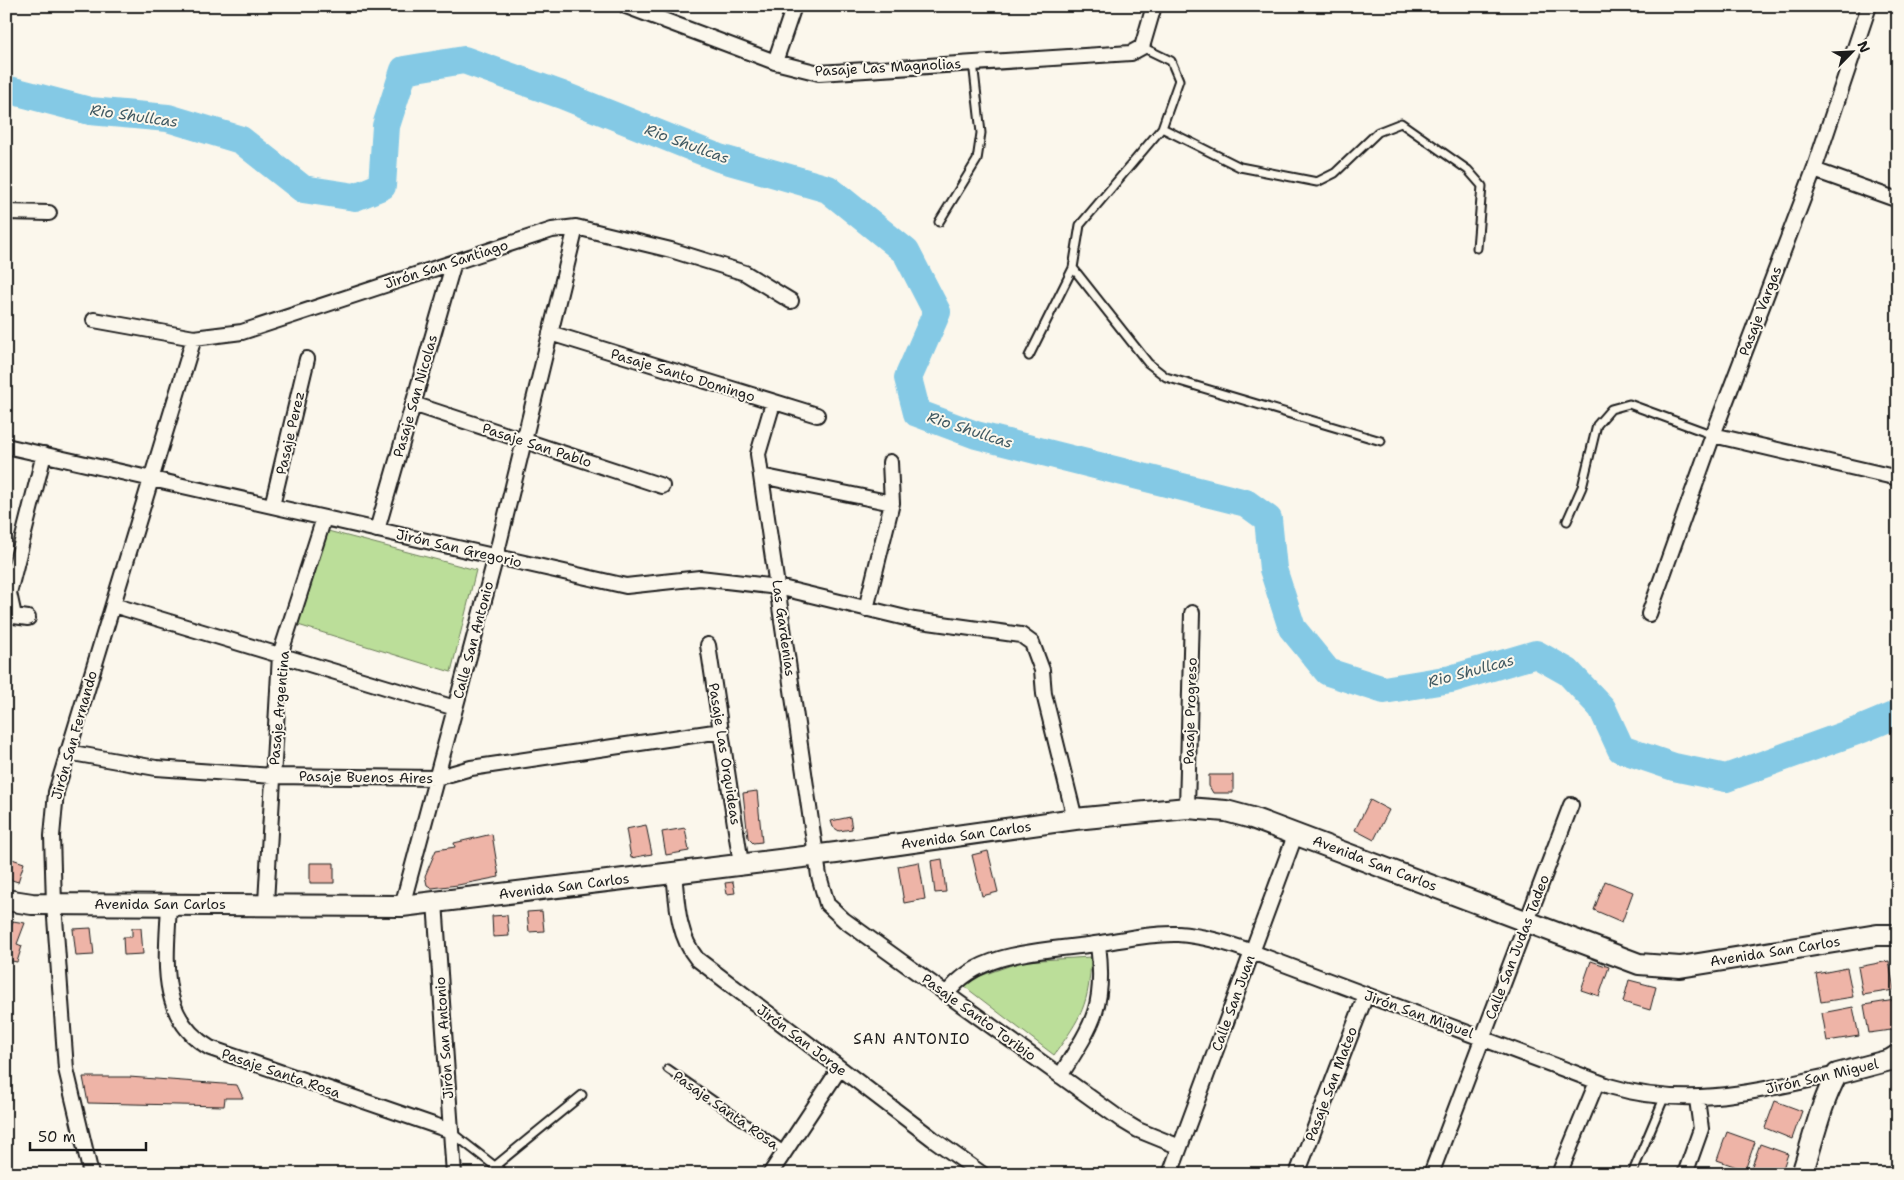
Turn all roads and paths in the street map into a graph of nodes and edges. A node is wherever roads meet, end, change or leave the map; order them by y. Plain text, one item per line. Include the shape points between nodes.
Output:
1 (626, 6) edge
2 (794, 6) edge
3 (1154, 6) edge
4 (1869, 6) edge
5 (1136, 50) junction
6 (775, 62) junction
7 (973, 62) junction
8 (1162, 128) junction
9 (1814, 170) junction
10 (1898, 200) edge
11 (6, 212) edge
12 (49, 213) dead end
13 (939, 222) dead end
14 (576, 228) junction
15 (1477, 248) dead end
16 (454, 262) junction
17 (1074, 268) junction
18 (791, 300) dead end
19 (94, 320) dead end
20 (550, 333) junction
21 (194, 338) junction
22 (1029, 356) dead end
23 (307, 359) dead end
24 (773, 403) junction
25 (413, 404) junction
26 (816, 415) dead end
27 (1713, 435) junction
28 (524, 440) junction
29 (1381, 441) dead end
30 (6, 446) edge
31 (44, 454) junction
32 (890, 462) dead end
33 (761, 476) junction
34 (151, 478) junction
35 (1898, 478) edge
36 (662, 486) dead end
37 (892, 503) junction
38 (272, 506) junction
39 (324, 518) junction
40 (1567, 521) dead end
41 (377, 530) junction
42 (496, 556) junction
43 (778, 587) junction
44 (113, 604) junction
45 (866, 609) junction
46 (1192, 613) dead end
47 (1649, 614) dead end
48 (28, 618) dead end
49 (708, 645) dead end
50 (280, 655) junction
51 (455, 708) junction
52 (721, 731) junction
53 (68, 752) junction
54 (273, 776) junction
55 (436, 778) junction
56 (1571, 806) dead end
57 (1187, 808) junction
58 (1075, 819) junction
59 (1296, 833) junction
60 (816, 855) junction
61 (741, 864) junction
62 (674, 872) junction
63 (6, 900) edge
64 (435, 902) junction
65 (266, 903) junction
66 (54, 904) junction
67 (169, 904) junction
68 (402, 906) junction
69 (1526, 921) junction
70 (1898, 935) edge
71 (1098, 944) junction
72 (1252, 952) junction
73 (947, 994) junction
74 (1366, 994) junction
75 (1482, 1038) junction
76 (1898, 1055) edge
77 (840, 1068) junction
78 (668, 1069) dead end
79 (1837, 1074) junction
80 (1060, 1076) junction
81 (1597, 1082) junction
82 (582, 1095) dead end
83 (1664, 1098) junction
84 (1697, 1099) junction
85 (451, 1131) junction
86 (1180, 1147) junction
87 (785, 1151) junction
88 (495, 1166) junction
89 (92, 1174) edge
90 (454, 1174) edge
91 (505, 1174) edge
92 (770, 1174) edge
93 (982, 1174) edge
94 (1170, 1174) edge
95 (1296, 1174) edge
96 (1431, 1174) edge
97 (1559, 1174) edge
98 (1632, 1174) edge
99 (1684, 1174) edge
100 (1802, 1174) edge

1 - 6 street, Pasaje Las Magnolias
2 - 6 street
3 - 5 street
4 - 9 street, Pasaje Vargas
5 - 7 street, Pasaje Las Magnolias
5 - 8 lane via 1171,62 1179,80
6 - 7 street, Pasaje Las Magnolias via 820,73
7 - 13 lane via 981,133 978,160
8 - 15 lane via 1240,167 1317,182 1335,173 1378,132 1401,123 1468,170 1482,186
8 - 17 lane via 1080,225
9 - 10 street
9 - 27 street, Pasaje Vargas
11 - 12 street
14 - 16 street, Jirón San Santiago via 552,230
14 - 18 street, Jirón San Santiago via 671,250 745,273
14 - 20 street, Calle San Antonio
16 - 21 street, Jirón San Santiago via 242,332
16 - 25 street, Pasaje San Nicolas
17 - 22 lane
17 - 29 lane via 1148,362 1166,377
19 - 21 street, Jirón San Santiago
20 - 24 street, Pasaje Santo Domingo
20 - 28 street, Calle San Antonio
21 - 34 street, Jirón San Fernando
23 - 38 street, Pasaje Perez
24 - 26 street, Pasaje Santo Domingo
24 - 33 street, Las Gardenias via 758,454
25 - 28 street, Pasaje San Pablo
25 - 41 street, Pasaje San Nicolas
27 - 35 street
27 - 40 lane via 1629,404 1611,408 1597,425 1582,487
27 - 47 street, Pasaje Vargas
28 - 36 street, Pasaje San Pablo
28 - 42 street, Calle San Antonio
30 - 31 street, Jirón San Gregorio
31 - 34 street, Jirón San Gregorio
31 - 48 street via 9,593 14,616
32 - 37 street
33 - 37 street
33 - 43 street, Las Gardenias
34 - 38 street, Jirón San Gregorio
34 - 44 street, Jirón San Fernando
37 - 45 street
38 - 39 street, Jirón San Gregorio
39 - 41 street, Jirón San Gregorio
39 - 50 street, Pasaje Argentina
41 - 42 street, Jirón San Gregorio
42 - 43 street, Jirón San Gregorio via 626,586 700,578
42 - 51 street, Calle San Antonio
43 - 45 street, Jirón San Gregorio
43 - 60 street, Las Gardenias
44 - 50 street
44 - 53 street, Jirón San Fernando
45 - 58 street, Jirón San Gregorio via 914,620 1020,635 1032,643 1042,670 1044,694
46 - 57 street, Pasaje Progreso
49 - 52 street, Pasaje Las Orquideas
50 - 51 street
50 - 54 street, Pasaje Argentina
51 - 55 street, Calle San Antonio
52 - 55 street, Pasaje Buenos Aires via 471,768
52 - 61 street, Pasaje Las Orquideas
53 - 54 street, Pasaje Buenos Aires via 156,768
53 - 66 street, Jirón San Fernando via 56,792 52,836
54 - 55 street, Pasaje Buenos Aires
54 - 65 street, Pasaje Argentina
55 - 68 street, Calle San Antonio
56 - 69 street, Calle San Judas Tadeo
57 - 58 main road, Avenida San Carlos
57 - 59 main road, Avenida San Carlos via 1226,811
58 - 60 main road, Avenida San Carlos
59 - 69 main road, Avenida San Carlos
59 - 72 street, Calle San Juan
60 - 61 main road, Avenida San Carlos
60 - 73 street, Pasaje Santo Toribio via 826,904
61 - 62 main road, Avenida San Carlos
62 - 64 main road, Avenida San Carlos
62 - 77 street, Jirón San Jorge via 682,932 697,959
63 - 66 main road, Avenida San Carlos
64 - 68 main road, Avenida San Carlos
64 - 85 street, Jirón San Antonio
65 - 67 main road, Avenida San Carlos
65 - 68 main road, Avenida San Carlos
66 - 67 main road, Avenida San Carlos
66 - 89 street, Jirón San Fernando via 66,1069
67 - 85 street, Pasaje Santa Rosa via 168,990 182,1022 201,1043
69 - 70 main road, Avenida San Carlos via 1639,964 1661,967 1680,967 1877,935
69 - 75 street, Calle San Judas Tadeo
71 - 72 street, Jirón San Miguel via 1176,934 1209,938
71 - 73 street, Jirón San Miguel via 1003,959 960,978
71 - 80 street via 1101,984 1094,1018
72 - 74 street, Jirón San Miguel
72 - 86 street, Calle San Juan
73 - 80 street, Pasaje Santo Toribio
74 - 75 street, Jirón San Miguel
74 - 95 street, Pasaje San Mateo
75 - 81 street, Jirón San Miguel
75 - 96 street, Calle San Judas Tadeo
76 - 79 main road, Jirón San Miguel
77 - 87 street
77 - 93 street, Jirón San Jorge
78 - 87 lane, Pasaje Santa Rosa
79 - 84 street, Jirón San Miguel via 1730,1096
79 - 100 main road via 1826,1094
80 - 86 street, Pasaje Santo Toribio via 1138,1130
81 - 83 street, Jirón San Miguel
81 - 97 street
82 - 88 lane
83 - 84 street, Jirón San Miguel
83 - 98 lane
84 - 99 street via 1700,1129
85 - 88 lane, Pasaje Santa Rosa
85 - 90 street, Jirón San Antonio
86 - 94 street, Calle San Juan
87 - 92 street
88 - 91 lane, Pasaje Santa Rosa

